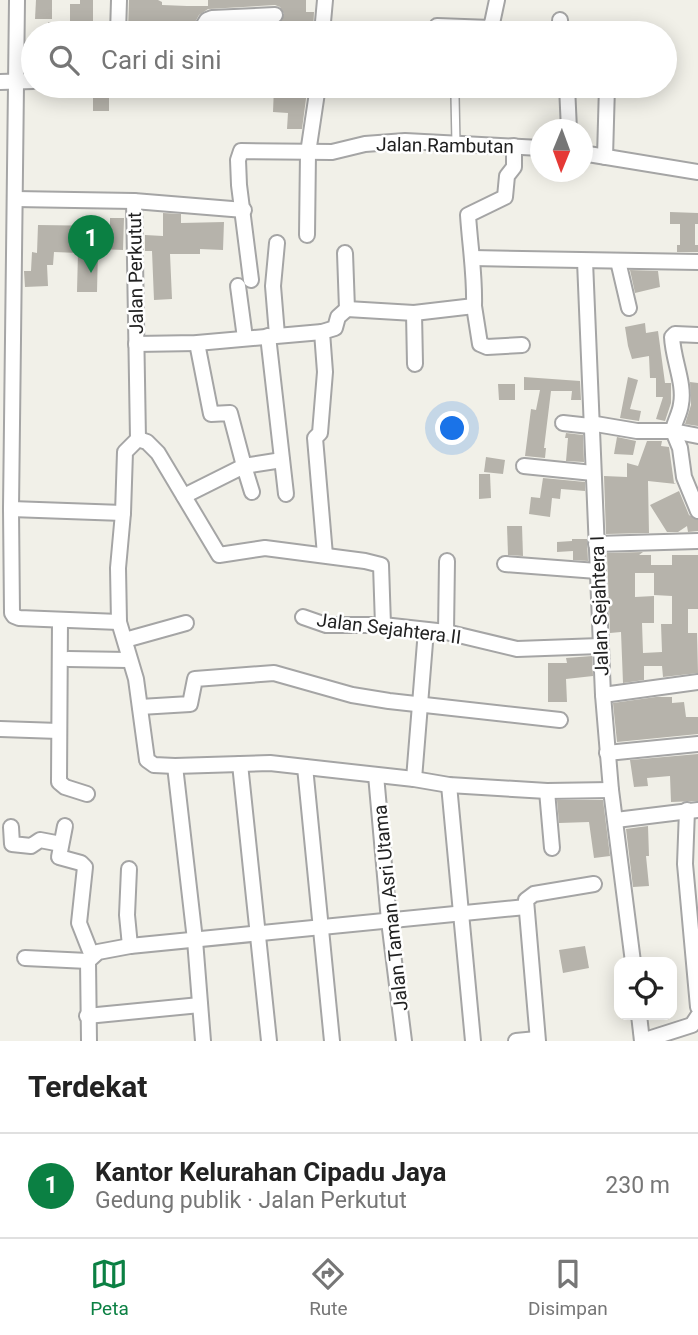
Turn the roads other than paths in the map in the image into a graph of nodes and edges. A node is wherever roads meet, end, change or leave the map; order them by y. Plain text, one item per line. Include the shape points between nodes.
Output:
1 (16, 0) edge
2 (119, 0) edge
3 (324, 0) edge
4 (496, 0) edge
5 (275, 15) dead end
6 (118, 21) edge
7 (206, 21) edge
8 (323, 21) edge
9 (492, 21) edge
10 (17, 77) junction
11 (21, 78) edge
12 (0, 82) edge
13 (316, 98) edge
14 (455, 98) edge
15 (568, 98) edge
16 (607, 98) edge
17 (568, 119) edge
18 (456, 144) junction
19 (514, 146) junction
20 (530, 147) edge
21 (308, 153) junction
22 (593, 155) edge
23 (605, 157) junction
24 (698, 172) edge
25 (15, 199) junction
26 (134, 201) junction
27 (244, 210) junction
28 (307, 235) dead end
29 (7, 237) edge
30 (277, 243) dead end
31 (345, 253) dead end
32 (472, 258) junction
33 (585, 261) junction
34 (618, 261) junction
35 (698, 261) edge
36 (251, 279) dead end
37 (237, 286) dead end
38 (474, 306) junction
39 (347, 309) junction
40 (629, 309) dead end
41 (414, 313) junction
42 (322, 332) junction
43 (698, 335) edge
44 (272, 336) junction
45 (245, 338) junction
46 (197, 343) junction
47 (136, 344) junction
48 (522, 345) dead end
49 (415, 364) dead end
50 (6, 396) edge
51 (563, 422) dead end
52 (590, 425) junction
53 (673, 432) junction
54 (698, 436) edge
55 (138, 439) junction
56 (282, 460) junction
57 (244, 466) junction
58 (524, 466) dead end
59 (593, 473) junction
60 (252, 492) dead end
61 (286, 494) dead end
62 (184, 496) junction
63 (11, 509) junction
64 (698, 511) edge
65 (123, 513) junction
66 (698, 541) edge
67 (596, 544) junction
68 (325, 555) junction
69 (447, 561) dead end
70 (505, 564) dead end
71 (597, 571) junction
72 (303, 617) dead end
73 (60, 620) junction
74 (119, 622) junction
75 (186, 623) dead end
76 (383, 625) junction
77 (426, 630) junction
78 (446, 632) junction
79 (125, 640) junction
80 (600, 646) junction
81 (68, 659) dead end
82 (128, 660) junction
83 (698, 682) edge
84 (603, 695) junction
85 (421, 705) junction
86 (140, 707) junction
87 (560, 720) dead end
88 (0, 729) edge
89 (59, 731) junction
90 (698, 744) edge
91 (607, 753) junction
92 (240, 764) junction
93 (175, 766) junction
94 (305, 766) junction
95 (376, 775) junction
96 (414, 779) junction
97 (449, 785) junction
98 (611, 790) junction
99 (547, 791) junction
100 (87, 794) dead end
101 (693, 810) edge
102 (616, 820) junction
103 (65, 826) dead end
104 (11, 827) dead end
105 (61, 844) junction
106 (552, 848) dead end
107 (129, 869) dead end
108 (594, 884) dead end
109 (526, 907) junction
110 (462, 914) junction
111 (389, 921) junction
112 (321, 927) junction
113 (258, 933) junction
114 (195, 940) junction
115 (130, 946) junction
116 (632, 957) edge
117 (25, 958) dead end
118 (90, 958) junction
119 (200, 1004) junction
120 (698, 1007) edge
121 (87, 1016) junction
122 (698, 1016) edge
123 (640, 1020) edge
124 (537, 1040) edge
125 (89, 1041) edge
126 (203, 1041) edge
127 (268, 1041) edge
128 (332, 1041) edge
129 (404, 1041) edge
130 (473, 1041) edge
131 (516, 1041) edge
132 (642, 1041) edge

1 - 10 street
2 - 6 street
3 - 8 street
4 - 9 street
5 - 7 street
10 - 11 street
10 - 12 street
10 - 25 street
13 - 21 street
14 - 18 lane
15 - 17 street
16 - 23 street
18 - 19 street, Jalan Rambutan
18 - 21 street, Jalan Rambutan via 384,142
19 - 20 street, Jalan Rambutan
19 - 32 street via 514,167 507,176 505,197 468,215
21 - 27 street, Jalan Rambutan via 241,151 239,185
21 - 28 street
22 - 23 street
23 - 24 street
25 - 26 street
25 - 29 street
26 - 27 street
26 - 47 street, Jalan Perkutut
27 - 36 street
29 - 50 street
30 - 44 street
31 - 39 street
32 - 33 street
32 - 38 street
33 - 34 street
33 - 52 street, Jalan Sejahtera I
34 - 35 street
34 - 40 street
37 - 45 street
38 - 41 street
38 - 48 street via 480,344
39 - 41 street
39 - 42 street via 335,328
41 - 49 street
42 - 44 street
42 - 68 street via 325,372 320,433 315,438
43 - 53 street via 672,337 681,382 681,405
44 - 45 street
44 - 56 street
45 - 46 street
46 - 47 street
46 - 57 street via 211,415 230,413
47 - 55 street, Jalan Perkutut
50 - 63 street
51 - 52 street
52 - 53 street
52 - 59 street, Jalan Sejahtera I
53 - 54 street
53 - 64 street
55 - 62 street via 158,453
55 - 65 street via 125,452
56 - 57 street
56 - 61 street
57 - 60 street
57 - 62 street
58 - 59 street
59 - 67 street, Jalan Sejahtera I
62 - 68 street via 219,555 265,548
63 - 65 street
63 - 73 street via 12,612 19,618
65 - 74 street
66 - 67 street
67 - 71 street, Jalan Sejahtera I
68 - 76 street via 381,565
69 - 78 street
70 - 71 street
71 - 80 street, Jalan Sejahtera I
72 - 76 street, Jalan Sejahtera II via 326,625
73 - 74 street
73 - 89 street
74 - 79 street
75 - 79 street
76 - 77 street, Jalan Sejahtera II
77 - 78 street, Jalan Sejahtera II
77 - 85 street
78 - 80 street, Jalan Sejahtera II via 517,649
79 - 82 street
80 - 84 street, Jalan Sejahtera I
81 - 82 street
82 - 86 street
83 - 84 street
84 - 91 street, Jalan Sejahtera I
85 - 86 street via 284,682 274,673 193,681 190,704
85 - 87 street
85 - 96 street
86 - 93 street via 147,760
88 - 89 street
89 - 100 street via 60,782
90 - 91 street
91 - 98 street, Jalan Sejahtera I
92 - 93 street
92 - 94 street
92 - 113 street
93 - 114 street
94 - 95 street
94 - 112 street
95 - 96 street
95 - 111 street, Jalan Taman Asri Utama
96 - 97 street
97 - 99 street
97 - 110 street
98 - 99 street
98 - 102 street, Jalan Sejahtera I
99 - 106 street
101 - 102 street
101 - 120 street via 685,864
102 - 116 street, Jalan Sejahtera I
103 - 105 street
104 - 105 street via 12,844
105 - 118 street via 60,859 85,867 79,923
107 - 115 street
108 - 109 street via 534,894 526,900
109 - 110 street
109 - 124 street
110 - 111 street
110 - 130 street
111 - 112 street
111 - 129 street, Jalan Taman Asri Utama
112 - 113 street
112 - 128 street
113 - 114 street
113 - 127 street
114 - 115 street
114 - 119 street
115 - 118 street
117 - 118 street
118 - 121 street
119 - 121 street
119 - 126 street
121 - 125 street
122 - 132 street via 691,1025
123 - 132 street
124 - 131 street

